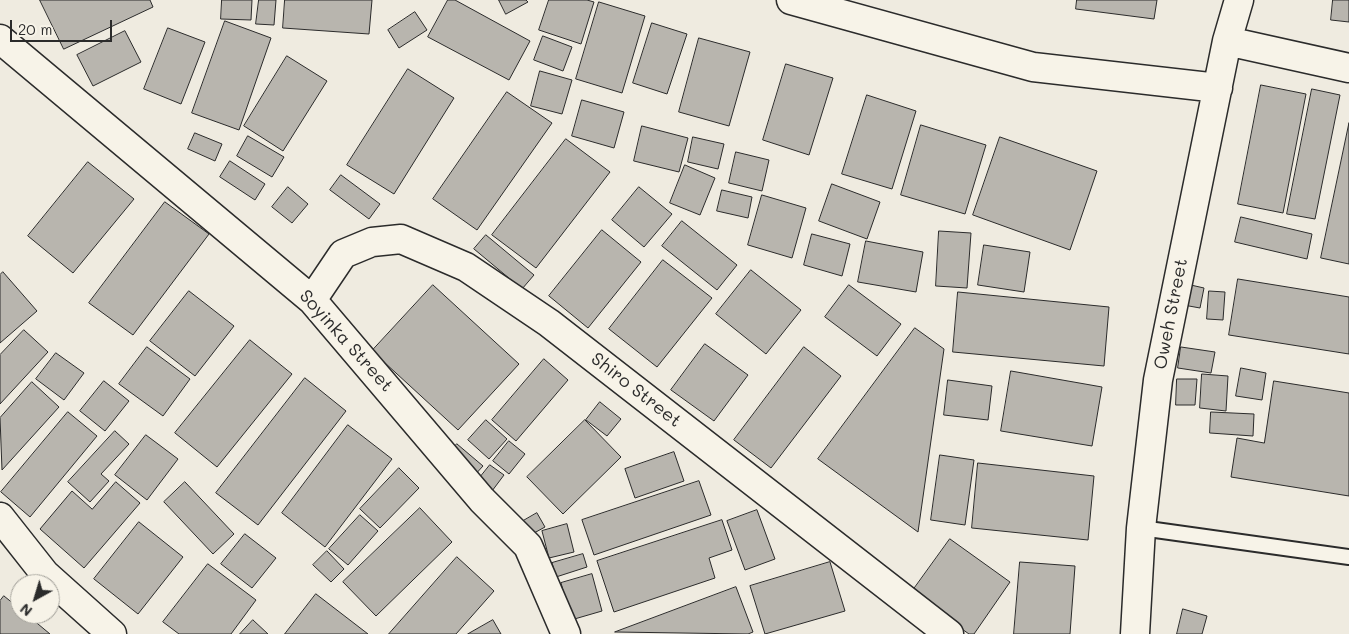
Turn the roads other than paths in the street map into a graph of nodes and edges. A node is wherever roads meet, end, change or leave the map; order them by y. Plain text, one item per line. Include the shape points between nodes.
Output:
1 (791, 0) edge
2 (1239, 0) edge
3 (0, 39) edge
4 (1227, 40) junction
5 (1349, 68) edge
6 (1218, 88) junction
7 (312, 300) junction
8 (0, 517) edge
9 (1141, 528) junction
10 (1349, 557) edge
11 (112, 634) edge
12 (566, 634) edge
13 (949, 634) edge
14 (1135, 634) edge

1 - 6 street via 1034,67
2 - 4 street, Oweh Street
3 - 7 street, Soyinka Street
4 - 5 street
4 - 6 street, Oweh Street
6 - 9 street, Oweh Street via 1158,380
7 - 12 street, Soyinka Street via 482,500 528,546
7 - 13 street, Shiro Street via 343,254 372,242 401,239 466,267 549,322
8 - 11 street via 45,574
9 - 10 lane
9 - 14 street, Oweh Street

